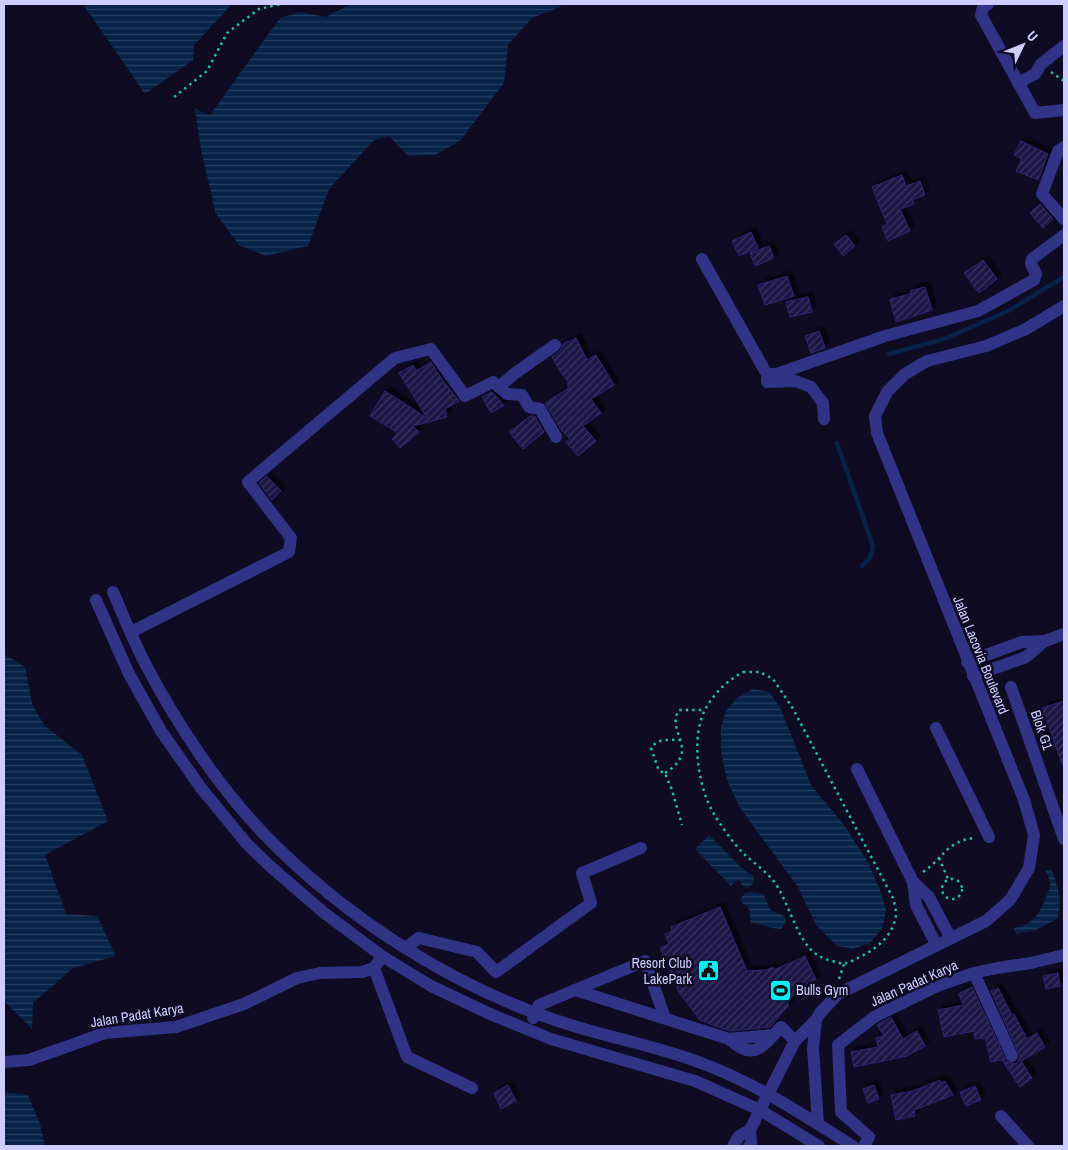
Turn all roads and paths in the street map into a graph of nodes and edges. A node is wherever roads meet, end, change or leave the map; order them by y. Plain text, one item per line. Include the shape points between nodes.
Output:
1 (281, 4) edge
2 (988, 4) edge
3 (1064, 46) edge
4 (1018, 83) junction
5 (174, 97) dead end
6 (1064, 110) edge
7 (1064, 147) edge
8 (1064, 219) edge
9 (1064, 234) edge
10 (702, 258) dead end
11 (1064, 306) edge
12 (555, 345) dead end
13 (768, 374) junction
14 (499, 388) junction
15 (824, 419) dead end
16 (556, 437) dead end
17 (113, 592) dead end
18 (96, 600) dead end
19 (131, 632) junction
20 (1064, 634) edge
21 (1045, 641) junction
22 (967, 662) junction
23 (973, 676) junction
24 (1011, 687) dead end
25 (705, 710) junction
26 (936, 728) dead end
27 (681, 740) junction
28 (857, 769) dead end
29 (665, 773) junction
30 (682, 825) dead end
31 (261, 831) junction
32 (989, 837) joint
33 (1064, 839) edge
34 (247, 844) junction
35 (641, 848) dead end
36 (939, 858) junction
37 (911, 879) junction
38 (949, 880) junction
39 (950, 937) junction
40 (936, 944) junction
41 (405, 948) junction
42 (1064, 955) edge
43 (382, 956) junction
44 (374, 968) junction
45 (974, 973) junction
46 (575, 990) junction
47 (535, 1012) junction
48 (665, 1018) junction
49 (816, 1020) junction
50 (528, 1029) junction
51 (795, 1041) junction
52 (1012, 1056) dead end
53 (4, 1062) edge
54 (472, 1088) dead end
55 (768, 1093) junction
56 (760, 1110) junction
57 (1002, 1116) dead end
58 (818, 1124) junction
59 (750, 1130) junction
60 (733, 1146) edge
61 (749, 1146) edge
62 (819, 1146) edge
63 (854, 1146) edge
64 (864, 1146) edge
65 (1028, 1146) edge

1 - 5 path via 258,9 227,33 207,71
2 - 4 street via 983,7 981,15
3 - 4 street via 1041,64 1035,74
4 - 6 street via 1035,113
7 - 8 street via 1058,151 1042,194
9 - 13 street via 1032,259 1036,278 978,311 885,336
10 - 13 street
11 - 22 street, Jalan Lacovia Boulevard via 1026,329 986,346 920,365 905,374 887,392 875,416 877,433
12 - 14 street
13 - 15 street via 767,382 795,381 811,387 823,404
14 - 16 street via 507,394 522,395 530,407 540,409
14 - 19 street via 493,382 465,396 431,349 395,358 248,482 291,538 289,552
17 - 19 street
18 - 34 street via 129,674 162,731 201,788
19 - 31 street via 146,666 178,721 216,777
20 - 21 street
21 - 22 street via 1022,642
21 - 23 street via 1026,657
22 - 23 street, Jalan Lacovia Boulevard
23 - 39 street, Jalan Lacovia Boulevard via 1024,800 1034,835 1028,868 1010,900 986,921
24 - 33 street, Blok G1
25 - 25 path via 721,687 743,672 760,672 773,679 792,707 893,898 896,914 890,931 864,956 844,964 819,956 807,946 773,880 742,852 714,816 706,799 697,746
25 - 27 path via 679,710 676,722
26 - 32 street
27 - 29 path via 682,757 677,766
27 - 29 path via 660,740 651,748 660,771
28 - 37 street
29 - 30 path
31 - 34 street
31 - 41 street via 334,897
32 - 36 path via 963,839
34 - 43 street via 323,912
35 - 41 street via 582,874 591,903 496,972 477,952 419,938
36 - 37 path
36 - 38 path
37 - 39 street via 929,897
37 - 40 street via 916,905
38 - 38 path via 960,884 961,894 956,898 947,898 943,893 944,884
39 - 40 street, Jalan Lacovia Boulevard
40 - 49 street, Jalan Lacovia Boulevard via 838,994
41 - 47 street via 440,969
42 - 45 street, Jalan Padat Karya
43 - 44 street
43 - 50 street via 432,986
44 - 53 street, Jalan Padat Karya via 362,972 309,974 244,1004 176,1027 105,1033 28,1060
44 - 54 street via 407,1058
45 - 52 street
45 - 64 street, Jalan Padat Karya via 936,986 874,1017 838,1045 841,1112 869,1137
46 - 47 street via 538,1004
46 - 48 street
46 - 48 street via 645,961
47 - 50 street
47 - 55 street via 702,1063
48 - 51 street via 729,1039 773,1036 781,1027
49 - 51 street, Jalan Lacovia Boulevard
49 - 58 street via 813,1048
50 - 56 street via 551,1039 695,1081
51 - 55 street, Jalan Lacovia Boulevard
55 - 56 street, Jalan Lacovia Boulevard
55 - 58 street
56 - 59 street, Jalan Lacovia Boulevard
56 - 62 street
57 - 65 street
58 - 63 street
59 - 60 street via 739,1136
59 - 61 street

